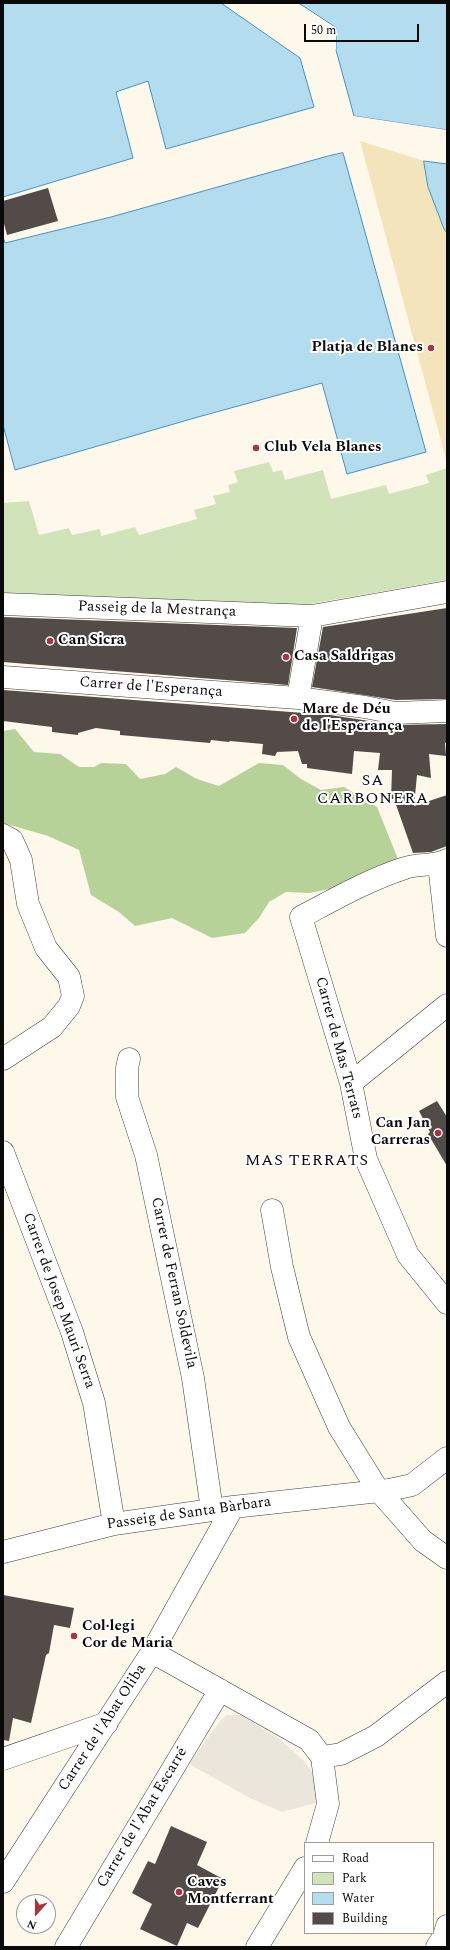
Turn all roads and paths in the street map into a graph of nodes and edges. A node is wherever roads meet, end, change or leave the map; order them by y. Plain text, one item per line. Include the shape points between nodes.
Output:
1 (447, 592) edge
2 (3, 604) edge
3 (312, 616) junction
4 (3, 677) edge
5 (298, 698) junction
6 (447, 711) edge
7 (3, 835) edge
8 (443, 862) edge
9 (447, 936) edge
10 (447, 1004) edge
11 (3, 1059) edge
12 (129, 1059) dead end
13 (351, 1083) junction
14 (3, 1152) edge
15 (272, 1210) dead end
16 (447, 1303) edge
17 (447, 1458) edge
18 (378, 1490) junction
19 (233, 1507) junction
20 (212, 1510) junction
21 (114, 1524) junction
22 (3, 1552) edge
23 (447, 1558) edge
24 (152, 1652) junction
25 (447, 1682) edge
26 (220, 1690) junction
27 (106, 1723) junction
28 (322, 1757) junction
29 (3, 1759) edge
30 (317, 1842) edge
31 (304, 1870) edge
32 (3, 1882) edge
33 (447, 1926) edge
34 (66, 1947) edge
35 (257, 1947) edge
36 (437, 1947) edge

1 - 3 street, Passeig de la Mestrança
2 - 3 street, Passeig de la Mestrança
3 - 5 street
4 - 5 street, Carrer de l'Esperança
5 - 6 street, Carrer de l'Esperança via 395,713
7 - 11 street via 12,840 21,860 28,904 46,948 69,977 73,996 69,1006 52,1027
8 - 9 street
8 - 13 street, Carrer de Mas Terrats via 406,867 360,885 301,916
10 - 13 street
12 - 20 street, Carrer de Ferran Soldevila via 126,1068 127,1097 146,1155 192,1371
13 - 16 street, Carrer de Mas Terrats via 369,1166 408,1255
14 - 21 street, Carrer de Josep Mauri Serra via 72,1332 94,1403
15 - 18 street via 282,1267 299,1337 339,1428
17 - 18 street, Passeig de Santa Bàrbara via 412,1484
18 - 19 street, Passeig de Santa Bàrbara
18 - 23 street via 423,1541
19 - 20 street, Passeig de Santa Bàrbara
19 - 24 street, Carrer de l'Abat Oliba
20 - 21 street, Passeig de Santa Bàrbara
21 - 22 street, Passeig de Santa Bàrbara
24 - 26 street
24 - 27 street, Carrer de l'Abat Oliba
25 - 28 street via 376,1736 341,1754
26 - 28 street via 309,1740
26 - 34 street, Carrer de l'Abat Escarré
27 - 29 street
27 - 32 street, Carrer de l'Abat Oliba
28 - 30 street via 328,1804
31 - 35 street
33 - 36 street

